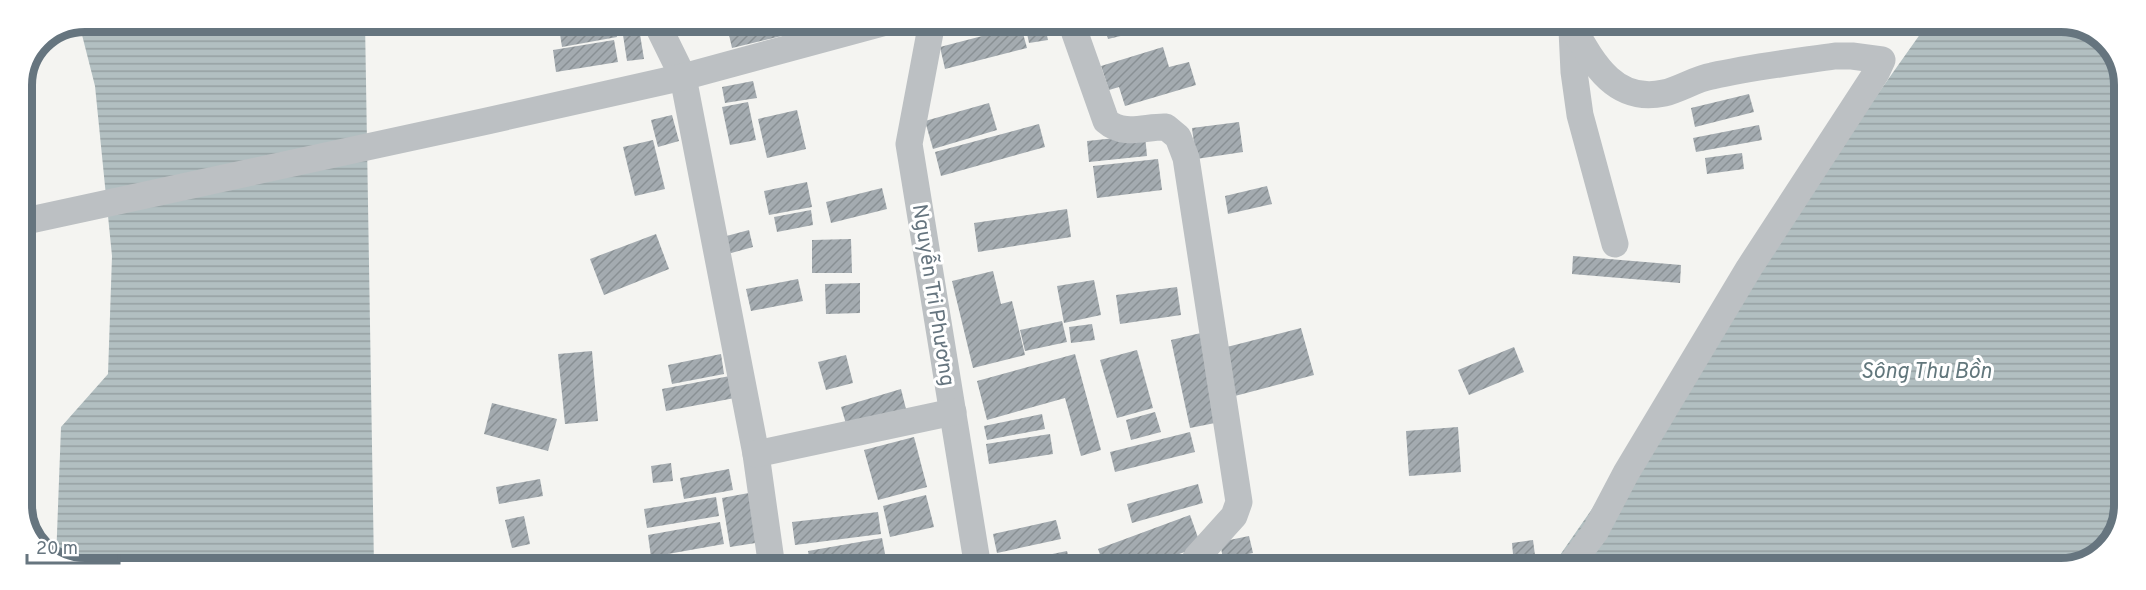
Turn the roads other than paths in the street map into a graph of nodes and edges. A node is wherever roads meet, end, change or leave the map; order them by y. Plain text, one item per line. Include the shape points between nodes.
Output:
1 (661, 32) edge
2 (849, 32) edge
3 (930, 32) edge
4 (1075, 32) edge
5 (1572, 32) edge
6 (1576, 32) edge
7 (683, 77) junction
8 (32, 220) edge
9 (1615, 244) dead end
10 (954, 412) junction
11 (756, 454) junction
12 (771, 558) edge
13 (976, 558) edge
14 (1196, 558) edge
15 (1576, 558) edge

1 - 7 street
2 - 7 street
3 - 10 street, Nguyễn Tri Phương via 909,144
4 - 14 street via 1106,121 1133,130 1166,127 1178,137 1186,158 1239,502 1234,516
5 - 9 street via 1580,115
6 - 15 street via 1591,59 1617,86 1648,96 1710,76 1835,56 1882,60 1749,268 1626,472 1595,532
7 - 8 street
7 - 11 street
10 - 11 street
10 - 13 street, Nguyễn Tri Phương
11 - 12 street

